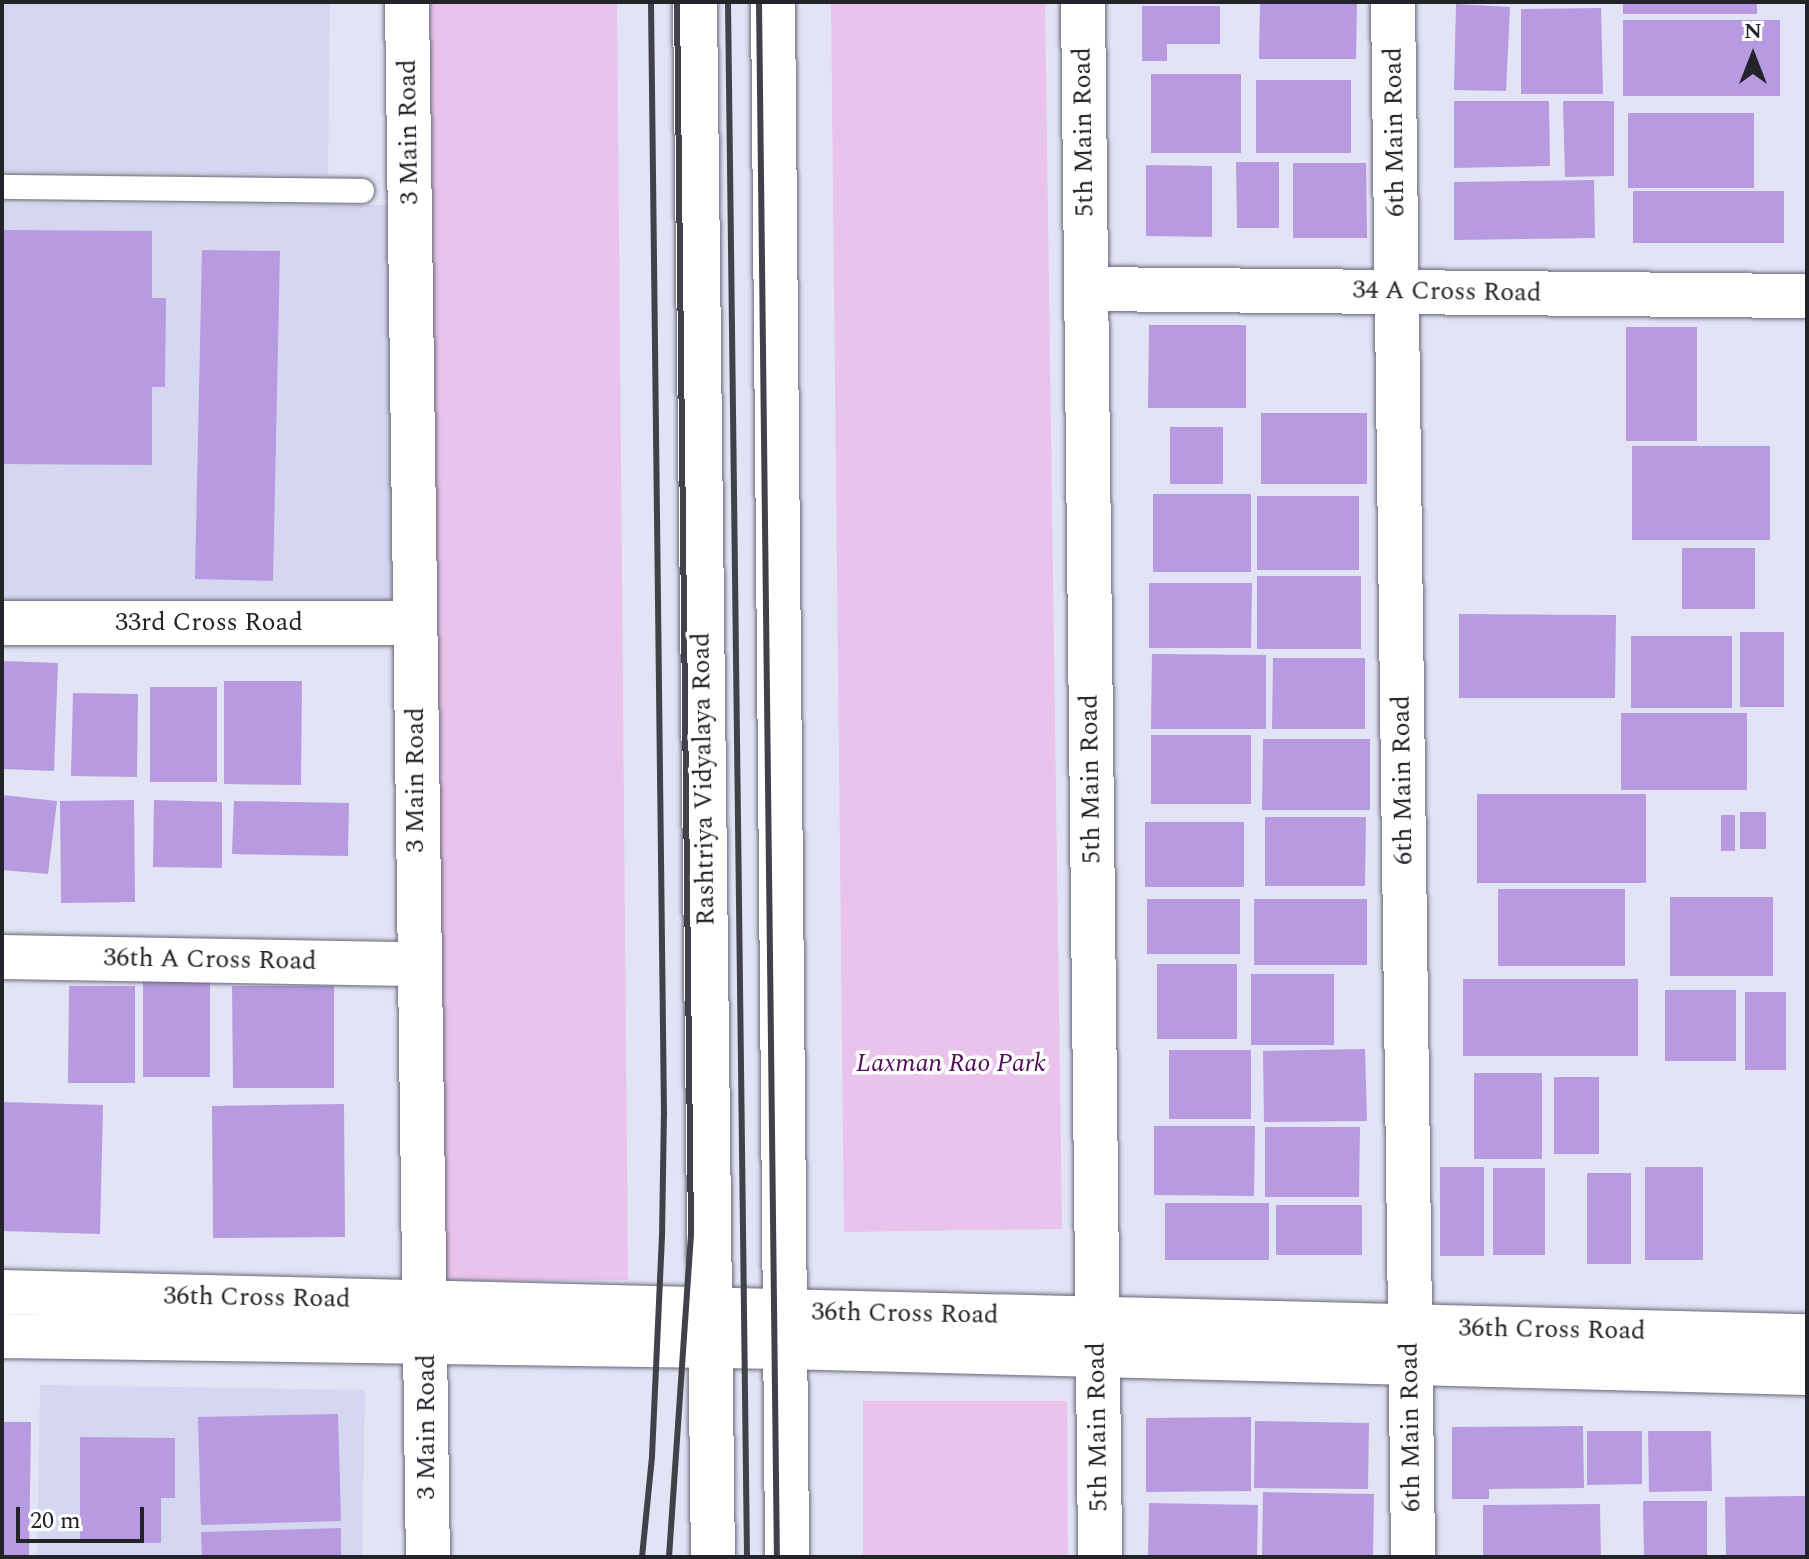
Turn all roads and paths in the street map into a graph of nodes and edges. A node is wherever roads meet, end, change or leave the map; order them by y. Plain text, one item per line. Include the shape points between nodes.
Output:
1 (407, 2) edge
2 (695, 2) edge
3 (773, 2) edge
4 (1083, 2) edge
5 (1393, 2) edge
6 (2, 187) edge
7 (362, 191) dead end
8 (1086, 289) junction
9 (1397, 291) junction
10 (1807, 296) edge
11 (2, 623) edge
12 (415, 623) junction
13 (2, 957) edge
14 (417, 964) junction
15 (2, 1292) edge
16 (426, 1322) junction
17 (711, 1328) junction
18 (784, 1329) junction
19 (2, 1336) edge
20 (1807, 1336) edge
21 (1097, 1337) junction
22 (1410, 1345) junction
23 (1807, 1373) edge
24 (428, 1557) edge
25 (713, 1557) edge
26 (787, 1557) edge
27 (1100, 1557) edge
28 (1413, 1557) edge

1 - 12 street, 3 Main Road
2 - 17 street, Rashtriya Vidyalaya Road
3 - 18 street
4 - 8 street, 5th Main Road
5 - 9 street, 6th Main Road
6 - 7 lane
8 - 9 street, 34 A Cross Road
8 - 21 street, 5th Main Road
9 - 10 street, 34 A Cross Road
9 - 22 street, 6th Main Road
11 - 12 street, 33rd Cross Road
12 - 14 street, 3 Main Road
13 - 14 street, 36th A Cross Road
14 - 16 street, 3 Main Road
15 - 16 street, 36th Cross Road
16 - 17 street, 36th Cross Road
16 - 19 street, 36th Cross Road
16 - 24 street, 3 Main Road
17 - 18 street, 36th Cross Road
17 - 25 street, Rashtriya Vidyalaya Road
18 - 21 street, 36th Cross Road
18 - 26 street
20 - 22 street, 36th Cross Road
21 - 22 street, 36th Cross Road
21 - 27 street, 5th Main Road
22 - 23 street, 36th Cross Road
22 - 28 street, 6th Main Road

